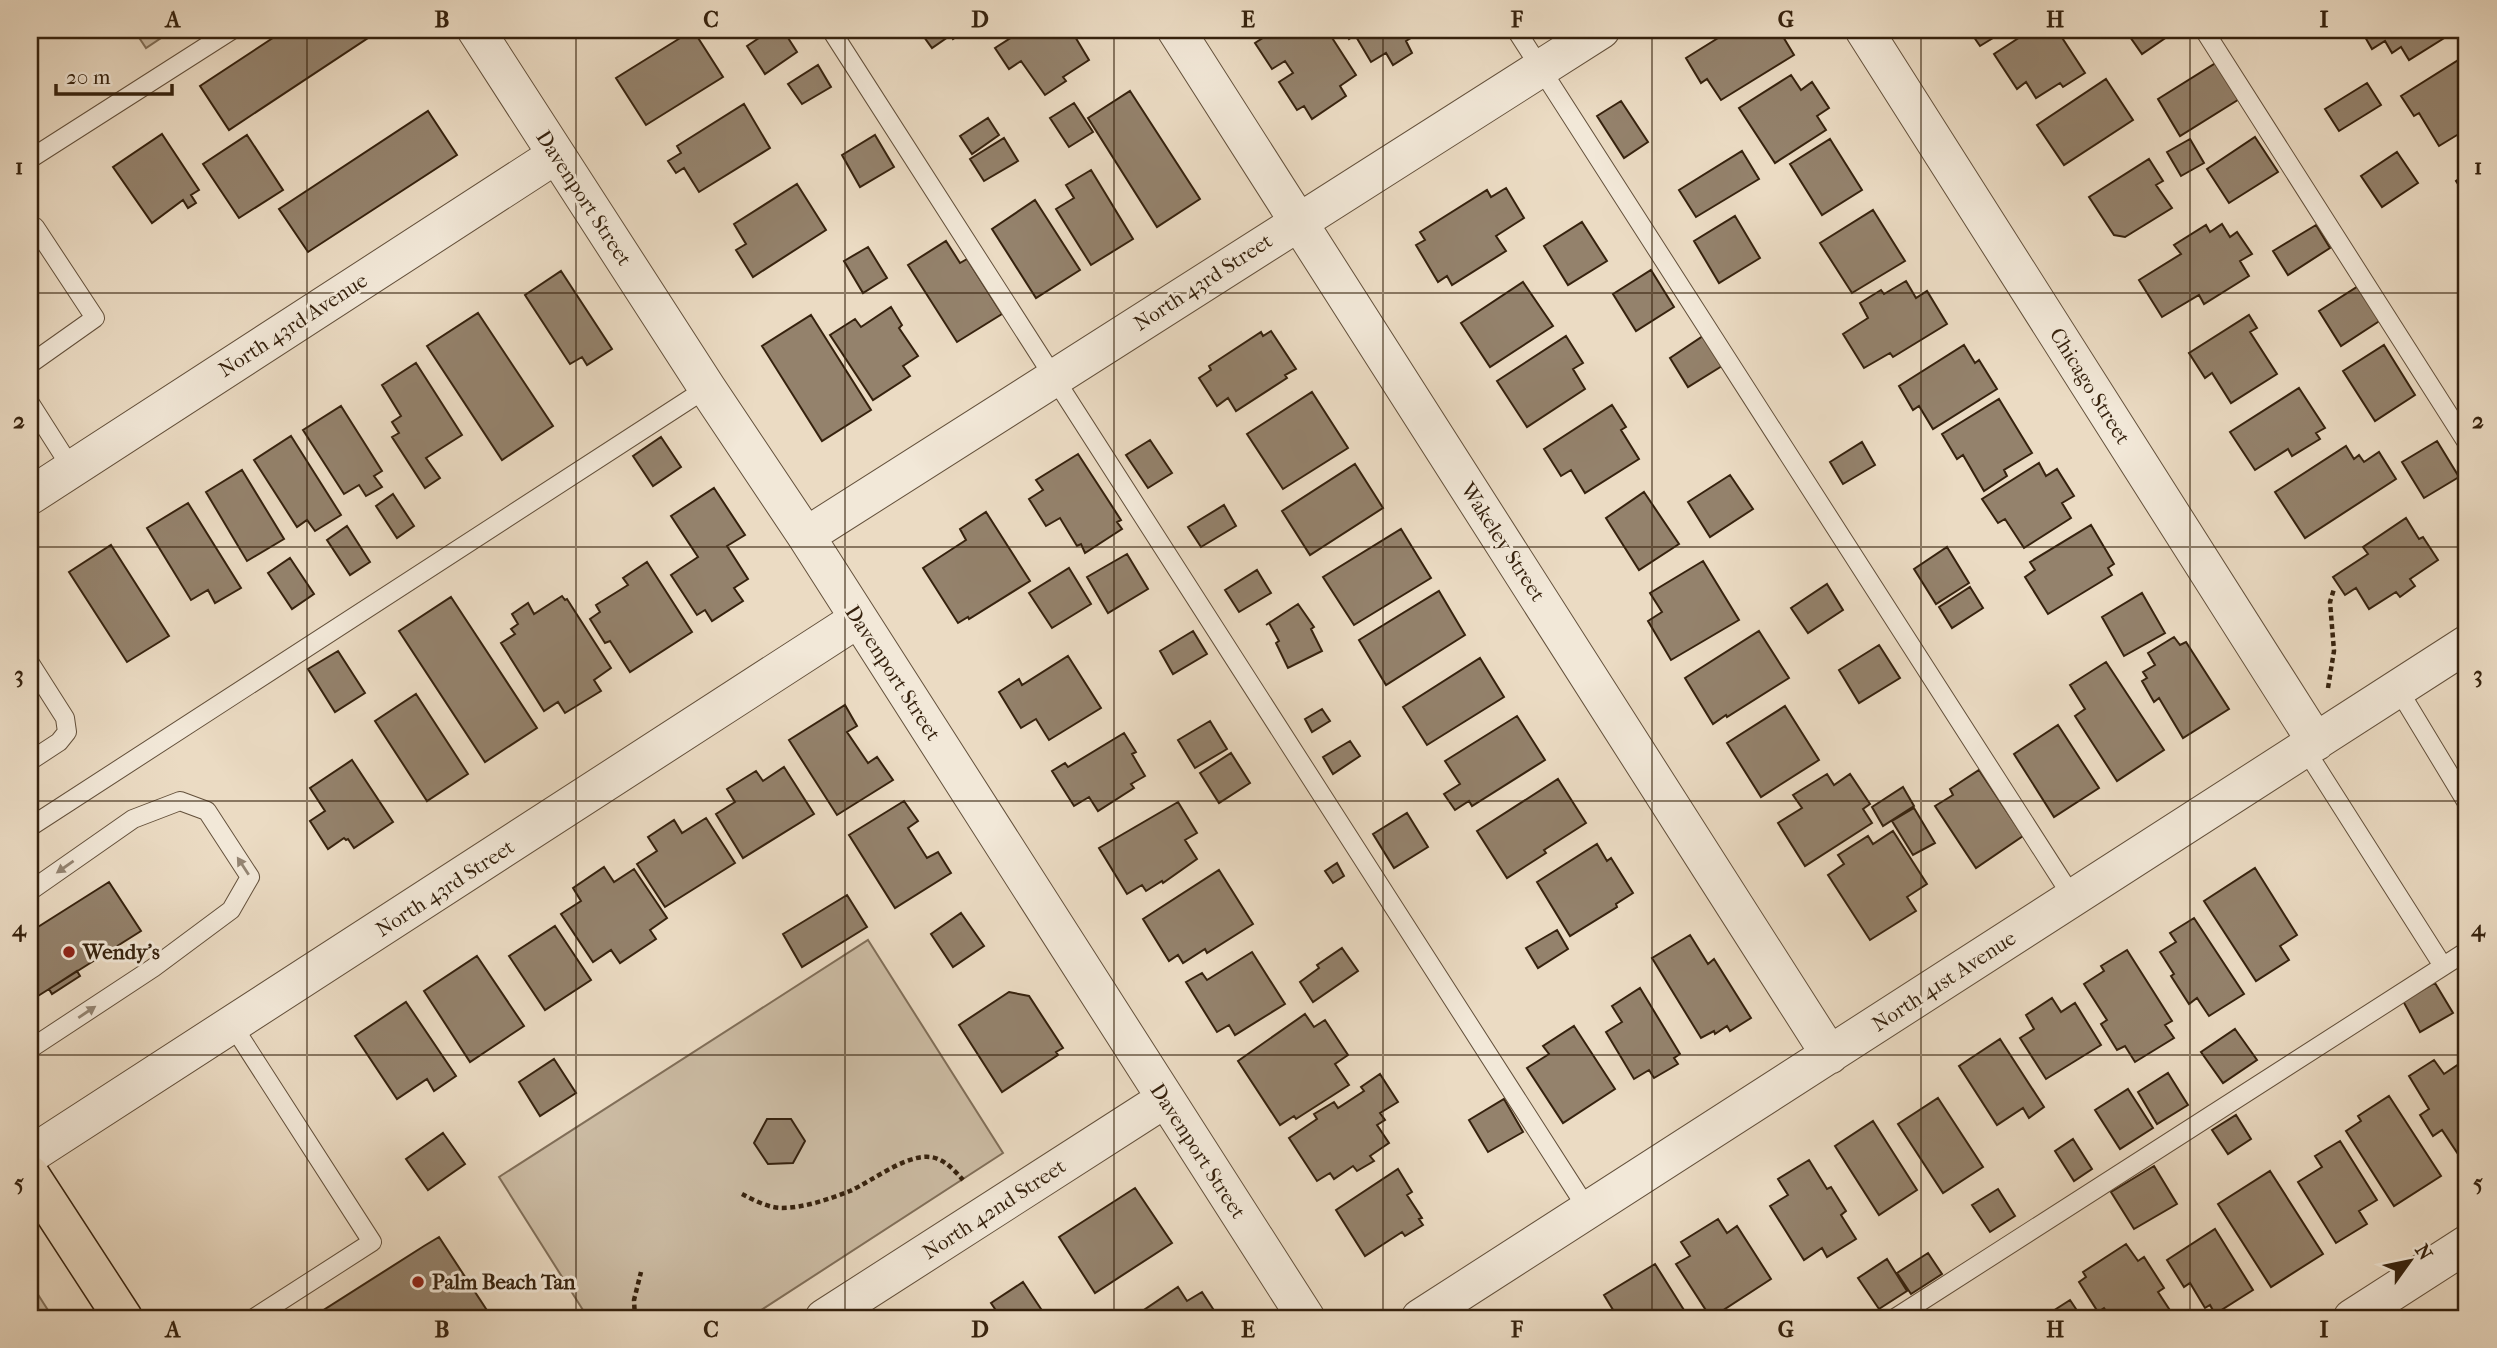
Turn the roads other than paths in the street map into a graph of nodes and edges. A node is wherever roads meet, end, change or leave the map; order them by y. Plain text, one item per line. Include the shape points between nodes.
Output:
1 (232, 30) edge
2 (476, 30) edge
3 (831, 30) edge
4 (1176, 30) edge
5 (1516, 30) edge
6 (1601, 30) edge
7 (1864, 30) edge
8 (2204, 30) edge
9 (1541, 68) junction
10 (556, 155) junction
11 (30, 159) edge
12 (1298, 221) junction
13 (30, 230) edge
14 (30, 363) edge
15 (1055, 377) junction
16 (707, 388) junction
17 (30, 403) edge
18 (2467, 443) edge
19 (72, 469) junction
20 (30, 496) edge
21 (806, 536) junction
22 (858, 619) junction
23 (2467, 644) edge
24 (30, 663) edge
25 (2398, 689) junction
26 (2311, 745) junction
27 (30, 761) edge
28 (2467, 803) edge
29 (30, 827) edge
30 (30, 891) edge
31 (2073, 898) junction
32 (2467, 951) edge
33 (2443, 966) junction
34 (233, 1026) junction
35 (30, 1049) edge
36 (1830, 1055) junction
37 (1165, 1099) junction
38 (30, 1155) edge
39 (30, 1175) edge
40 (1588, 1210) junction
41 (2467, 1244) edge
42 (122, 1318) edge
43 (254, 1318) edge
44 (824, 1318) edge
45 (1307, 1318) edge
46 (1420, 1318) edge
47 (1895, 1318) edge
48 (2352, 1318) edge

1 - 11 lane
2 - 10 street, Davenport Street
3 - 15 lane
4 - 12 street, Wakeley Street
5 - 9 lane
6 - 9 street, North 43rd Street
7 - 26 street, Chicago Street
8 - 18 lane
9 - 12 street, North 43rd Street
9 - 31 lane
10 - 16 street, Davenport Street
10 - 19 street, North 43rd Avenue
12 - 15 street, North 43rd Street
12 - 36 street, Wakeley Street
13 - 14 lane via 35,226 95,318
15 - 21 street, North 43rd Street
15 - 40 lane
16 - 21 street, Davenport Street
16 - 29 lane
17 - 19 lane
19 - 20 street, North 43rd Avenue
21 - 22 street, Davenport Street
22 - 34 street, North 43rd Street
22 - 37 street, Davenport Street
23 - 25 street, North 41st Avenue
24 - 27 lane via 65,718 66,732
25 - 26 street, North 41st Avenue
25 - 28 lane
26 - 31 street, North 41st Avenue
26 - 33 lane
35 -> 30 lane via 231,910 250,877 207,811 180,801 133,819
31 - 36 street, North 41st Avenue
32 - 33 lane
33 - 47 lane
34 - 38 street, North 43rd Street
34 - 43 lane via 372,1242
36 - 40 street, North 41st Avenue
37 - 44 street, North 42nd Street
37 - 45 street, Davenport Street
39 - 42 highway
40 - 46 street, North 41st Avenue
41 - 48 street

